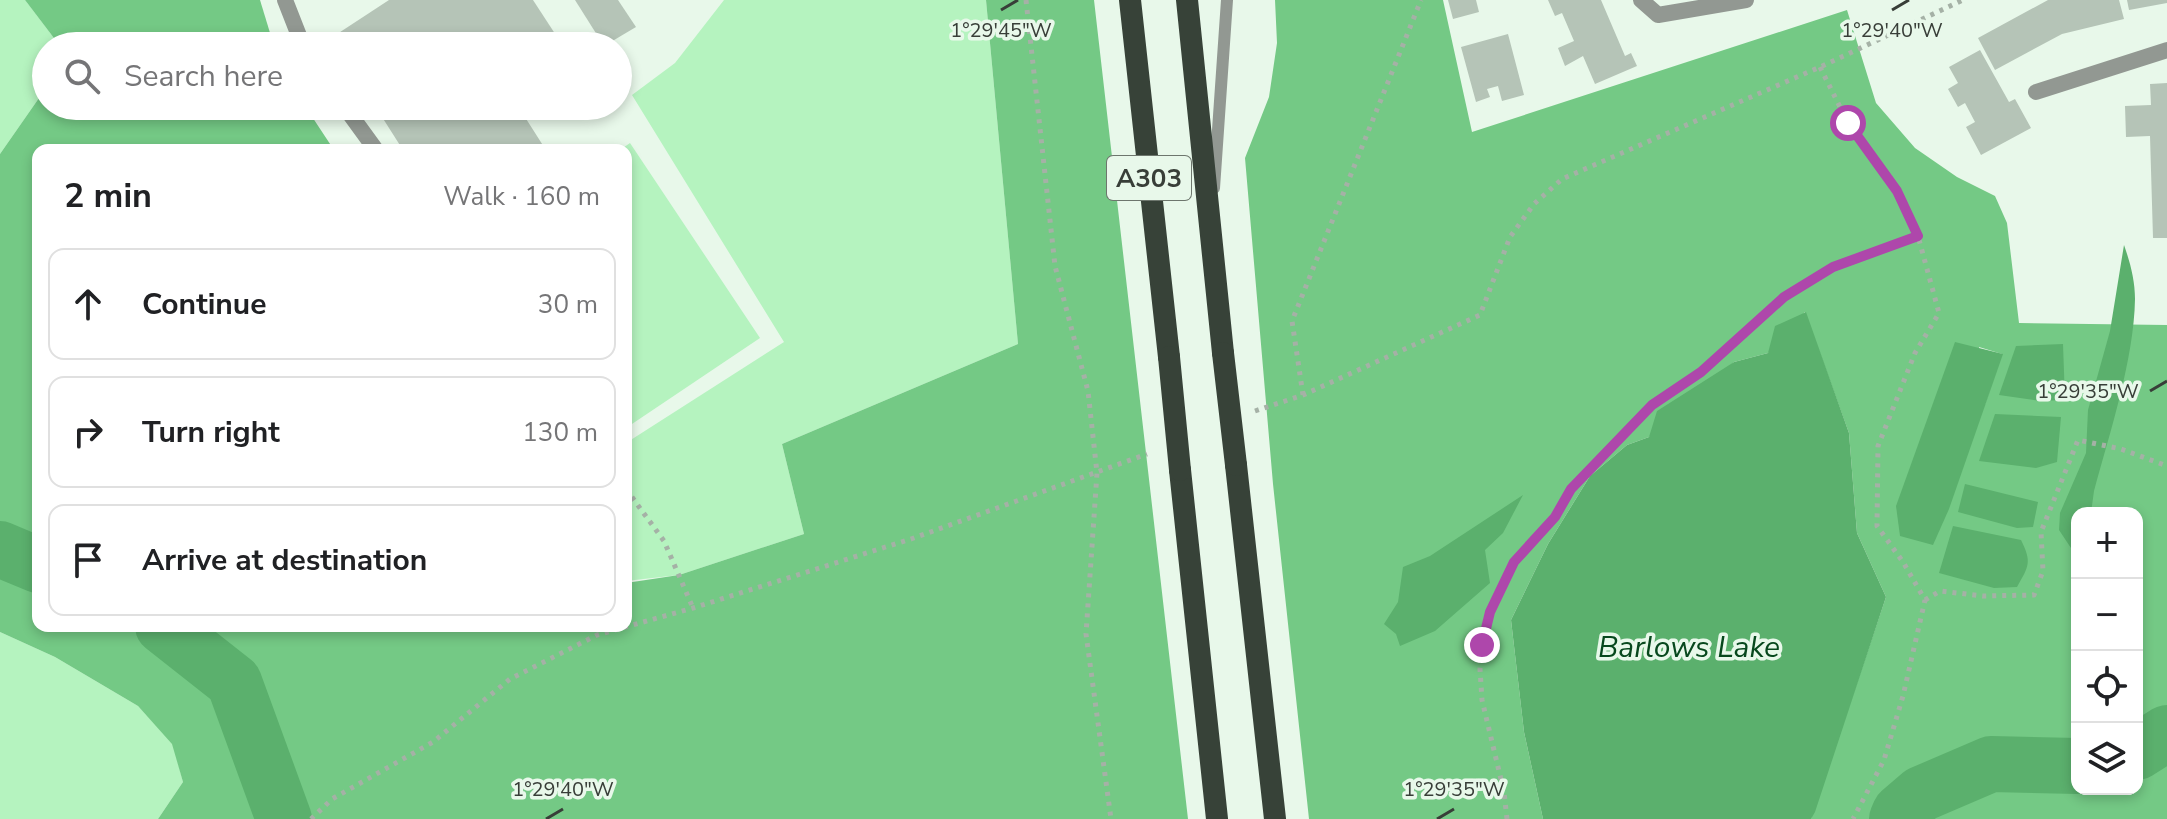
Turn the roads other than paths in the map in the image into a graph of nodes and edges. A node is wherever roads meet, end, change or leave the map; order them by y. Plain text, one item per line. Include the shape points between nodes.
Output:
1 (285, 0) edge
2 (1130, 0) edge
3 (1187, 0) edge
4 (1227, 0) edge
5 (1641, 0) edge
6 (1746, 0) edge
7 (298, 32) edge
8 (2167, 50) edge
9 (2036, 92) dead end
10 (354, 120) edge
11 (372, 144) edge
12 (1211, 228) junction
13 (1217, 819) edge
14 (1275, 819) edge

1 - 7 street
2 - 13 highway, A303, bridge
3 - 12 highway, A303
4 - 12 lane
5 - 6 street via 1658,15
8 - 9 street
10 - 11 street
12 - 14 highway, A303, bridge

